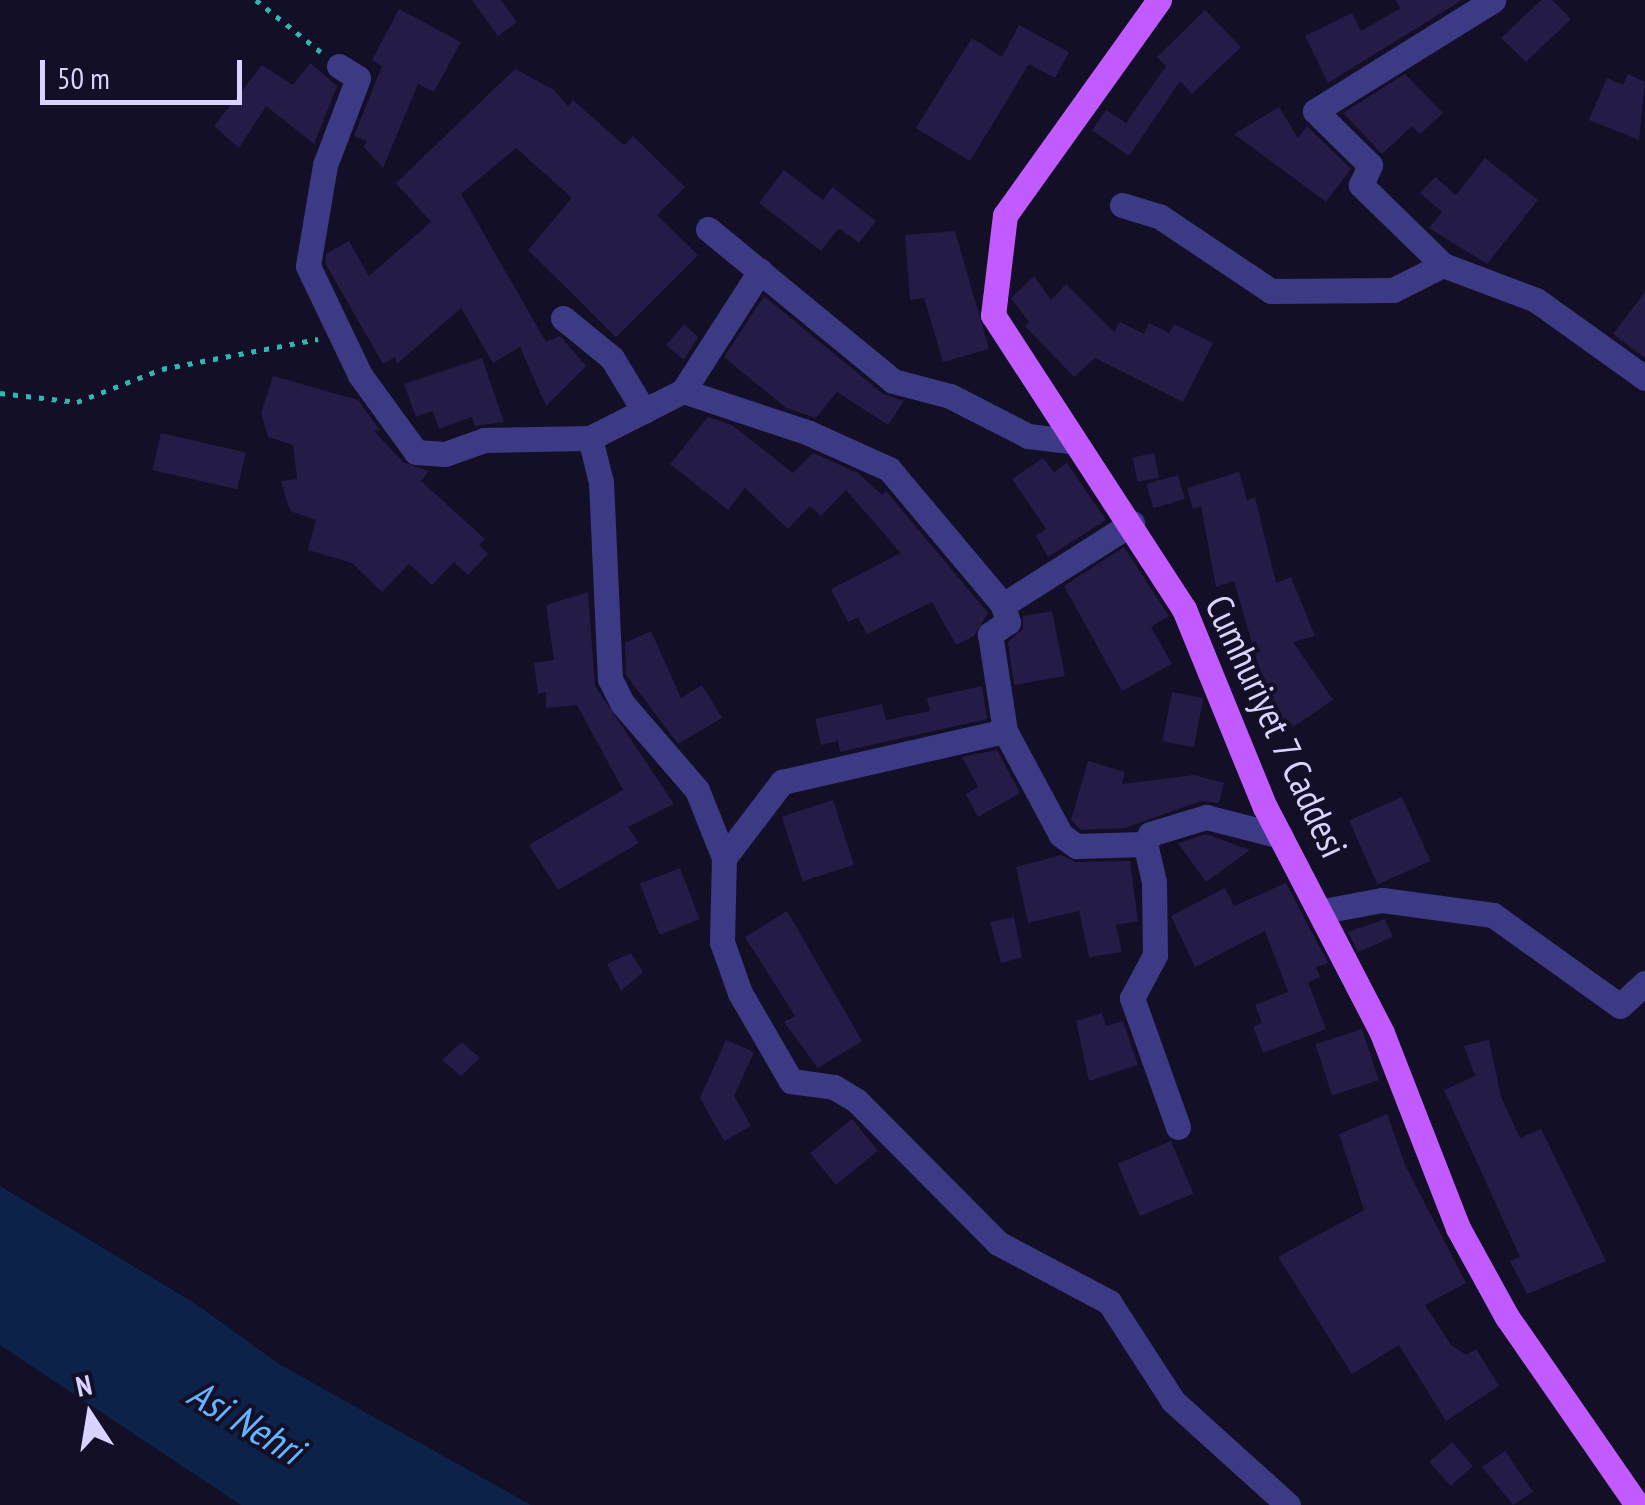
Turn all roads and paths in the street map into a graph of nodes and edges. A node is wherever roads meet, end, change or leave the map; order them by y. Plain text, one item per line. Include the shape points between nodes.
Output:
1 (256, 0) edge
2 (1160, 0) edge
3 (1493, 0) edge
4 (339, 66) joint
5 (1122, 205) dead end
6 (708, 229) dead end
7 (1443, 265) junction
8 (760, 271) junction
9 (563, 318) dead end
10 (341, 335) junction
11 (1645, 378) edge
12 (683, 392) junction
13 (0, 394) edge
14 (644, 410) junction
15 (590, 438) junction
16 (1070, 441) junction
17 (1132, 523) junction
18 (1003, 604) junction
19 (1005, 731) junction
20 (1281, 836) junction
21 (1145, 844) junction
22 (724, 858) junction
23 (1323, 911) junction
24 (1645, 983) edge
25 (1178, 1127) dead end
26 (1288, 1505) edge
27 (1637, 1505) edge

1 - 4 path
2 - 16 main road, Cumhuriyet 7 Caddesi via 1005,216 995,260 993,315
3 - 7 street via 1315,111 1370,165 1361,184
4 - 10 street via 358,78 325,165 308,266
5 - 7 street via 1159,216 1271,290 1393,290
6 - 8 street
7 - 11 street via 1536,300
8 - 12 street
8 - 16 street via 894,381 950,396 1028,436
9 - 14 street via 612,358
10 - 13 path via 162,370 77,402
10 - 15 street via 369,389 416,452 444,454 484,440
12 - 14 street
12 - 18 street via 810,432 889,469
14 - 15 street
15 - 22 street via 601,482 610,679 622,703 697,790
16 - 17 main road, Cumhuriyet 7 Caddesi
17 - 18 street
17 - 20 main road, Cumhuriyet 7 Caddesi via 1184,609
18 - 19 street via 1008,622 990,634
19 - 21 street via 1061,835 1076,846
19 - 22 street via 782,782
20 - 21 street via 1206,817 1150,834
20 - 23 main road, Cumhuriyet 7 Caddesi
21 - 25 street via 1154,882 1155,955 1132,998
22 - 26 street via 722,942 740,992 791,1081 834,1087 856,1101 998,1243 1109,1302 1173,1401
23 - 24 street via 1382,900 1494,915 1620,1006
23 - 27 main road, Cumhuriyet 7 Caddesi via 1382,1034 1434,1177 1473,1256

